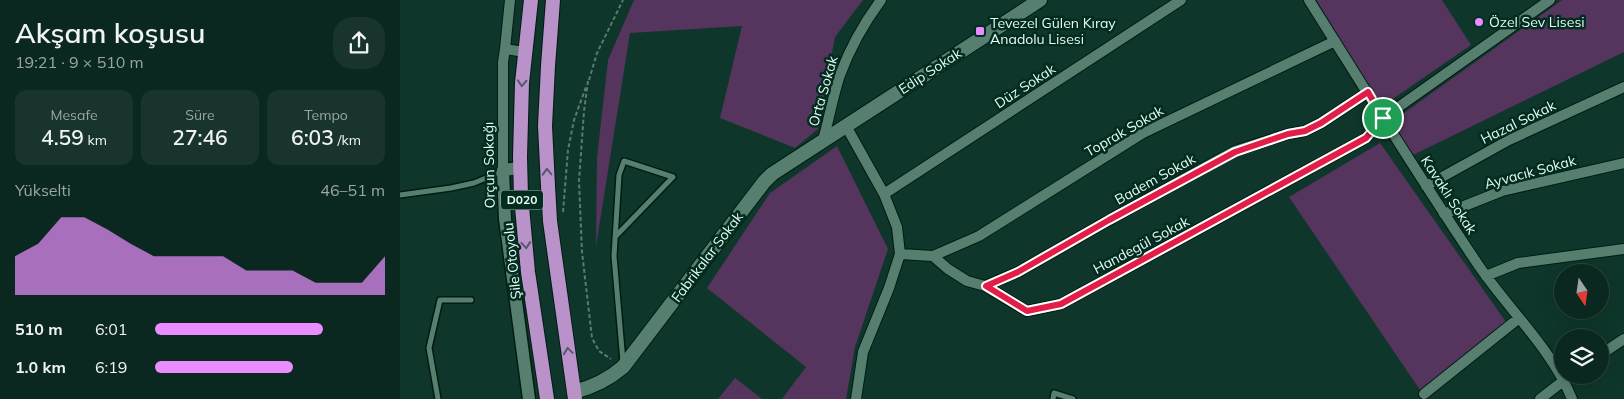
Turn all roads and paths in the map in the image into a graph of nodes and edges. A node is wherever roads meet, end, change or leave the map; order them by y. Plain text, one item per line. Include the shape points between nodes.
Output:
1 (510, 0) edge
2 (531, 0) edge
3 (553, 0) edge
4 (624, 0) edge
5 (881, 0) edge
6 (1040, 0) edge
7 (1181, 0) edge
8 (1309, 0) edge
9 (1550, 0) edge
10 (1335, 41) junction
11 (505, 49) junction
12 (525, 52) junction
13 (588, 81) junction
14 (1624, 87) edge
15 (1368, 92) junction
16 (1383, 118) junction
17 (846, 126) junction
18 (823, 140) junction
19 (1624, 163) edge
20 (520, 168) junction
21 (503, 170) junction
22 (1426, 186) junction
23 (884, 194) junction
24 (400, 195) edge
25 (1444, 214) junction
26 (563, 217) dead end
27 (616, 236) junction
28 (1624, 249) edge
29 (900, 254) junction
30 (933, 256) junction
31 (1486, 276) junction
32 (986, 286) junction
33 (471, 300) dead end
34 (1519, 318) junction
35 (1624, 338) edge
36 (1609, 349) edge
37 (1554, 360) edge
38 (623, 367) junction
39 (1559, 384) edge
40 (1569, 384) edge
41 (1424, 394) dead end
42 (574, 396) edge
43 (438, 399) edge
44 (529, 399) edge
45 (547, 399) edge
46 (856, 399) edge
47 (1053, 399) edge
48 (1073, 399) edge
49 (1540, 399) edge
50 (1572, 399) edge

1 - 11 street, Orçun Sokağı
2 - 12 highway, Şile Otoyolu / D020
42 -> 3 highway via 548,186 545,126
4 - 13 path via 597,53
5 - 18 street, Orta Sokak via 850,51
6 - 17 main road, Edip Sokak
7 - 23 street, Düz Sokak
8 - 10 street, Kavaklı Sokak
9 - 16 street, Handegül Sokak
10 - 15 street, Kavaklı Sokak
10 - 30 street, Toprak Sokak via 1144,132 979,236
11 - 12 street
11 - 21 street, Orçun Sokağı
12 -> 20 highway, Şile Otoyolu / D020
13 - 26 path via 574,120 568,150
13 - 38 path via 579,181 582,252 592,338 599,350
14 - 22 street, Hazal Sokak via 1510,140
15 - 16 street, Kavaklı Sokak
15 - 32 street, Badem Sokak via 1305,131 1235,152 1018,272
16 - 22 street, Kavaklı Sokak
16 - 32 street, Handegül Sokak via 1366,138 1061,304 1027,311
17 - 18 main road, Fabrikalar Sokak
17 - 23 street
18 - 38 main road, Fabrikalar Sokak via 779,168 764,182
19 - 25 street, Ayvacık Sokak via 1502,191
20 - 21 street
20 -> 45 highway, Şile Otoyolu / D020 via 528,272
21 - 24 lane via 474,183
21 - 44 street, Orçun Sokağı via 505,219
22 - 25 street, Kavaklı Sokak
23 - 29 street via 897,227
25 - 31 street, Kavaklı Sokak
27 - 27 lane via 619,175 624,161 673,177
27 - 38 lane via 614,256
28 - 31 street via 1518,262
29 - 30 street
29 - 46 street via 863,352
30 - 32 street, Handegül Sokak via 967,281
31 - 34 street, Kavaklı Sokak
33 - 43 lane via 440,300 428,348
34 - 37 street, Kavaklı Sokak
34 - 41 street
35 - 36 street
38 - 42 main road, Fabrikalar Sokak via 610,378
39 - 49 street
40 - 50 street, Kavaklı Sokak
47 - 48 lane via 1054,393

